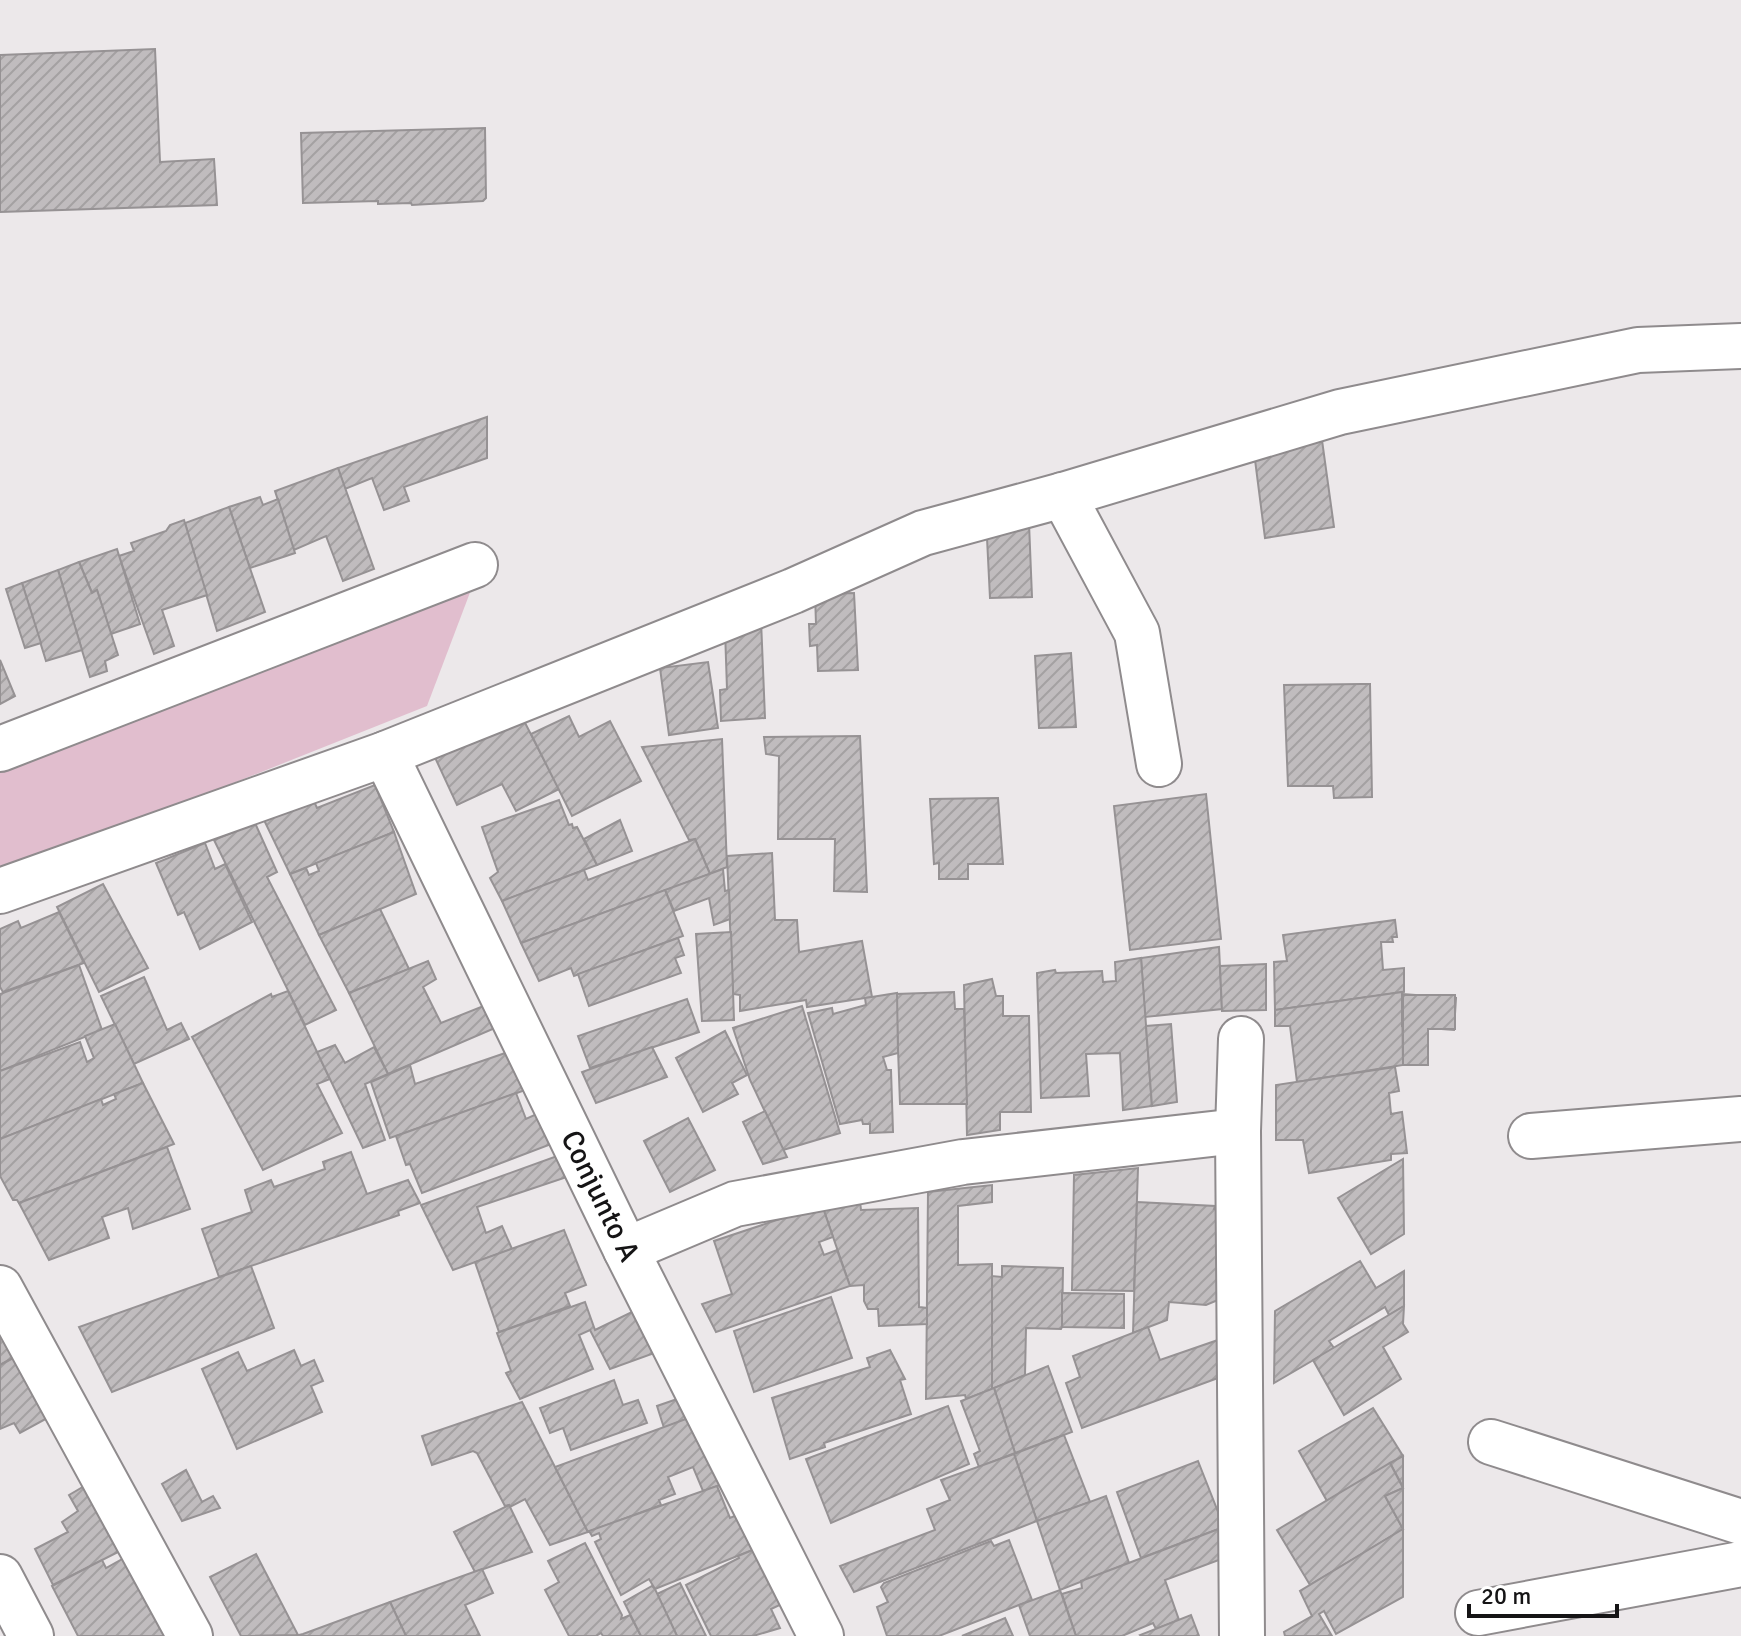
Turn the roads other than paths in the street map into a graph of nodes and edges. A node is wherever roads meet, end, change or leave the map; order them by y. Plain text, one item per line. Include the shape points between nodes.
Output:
1 (1741, 346) edge
2 (1063, 495) junction
3 (475, 565) dead end
4 (0, 749) edge
5 (385, 754) junction
6 (1159, 764) dead end
7 (0, 891) edge
8 (1241, 1039) dead end
9 (1741, 1119) edge
10 (1238, 1131) junction
11 (1531, 1136) dead end
12 (626, 1250) junction
13 (0, 1288) edge
14 (1491, 1442) dead end
15 (1741, 1522) edge
16 (1741, 1564) edge
17 (0, 1577) edge
18 (1478, 1613) dead end
19 (31, 1636) edge
20 (190, 1636) edge
21 (821, 1636) edge
22 (1242, 1636) edge

1 - 2 street via 1638,350 1340,412
2 - 5 street via 923,533 793,591
2 - 6 street via 1137,633
3 - 4 street
5 - 7 street
5 - 12 street, Conjunto A
8 - 10 street
9 - 11 street
10 - 12 street via 963,1162 735,1204
10 - 22 street
12 - 21 street, Conjunto A
13 - 20 street
14 - 15 street
16 - 18 street
17 - 19 street

